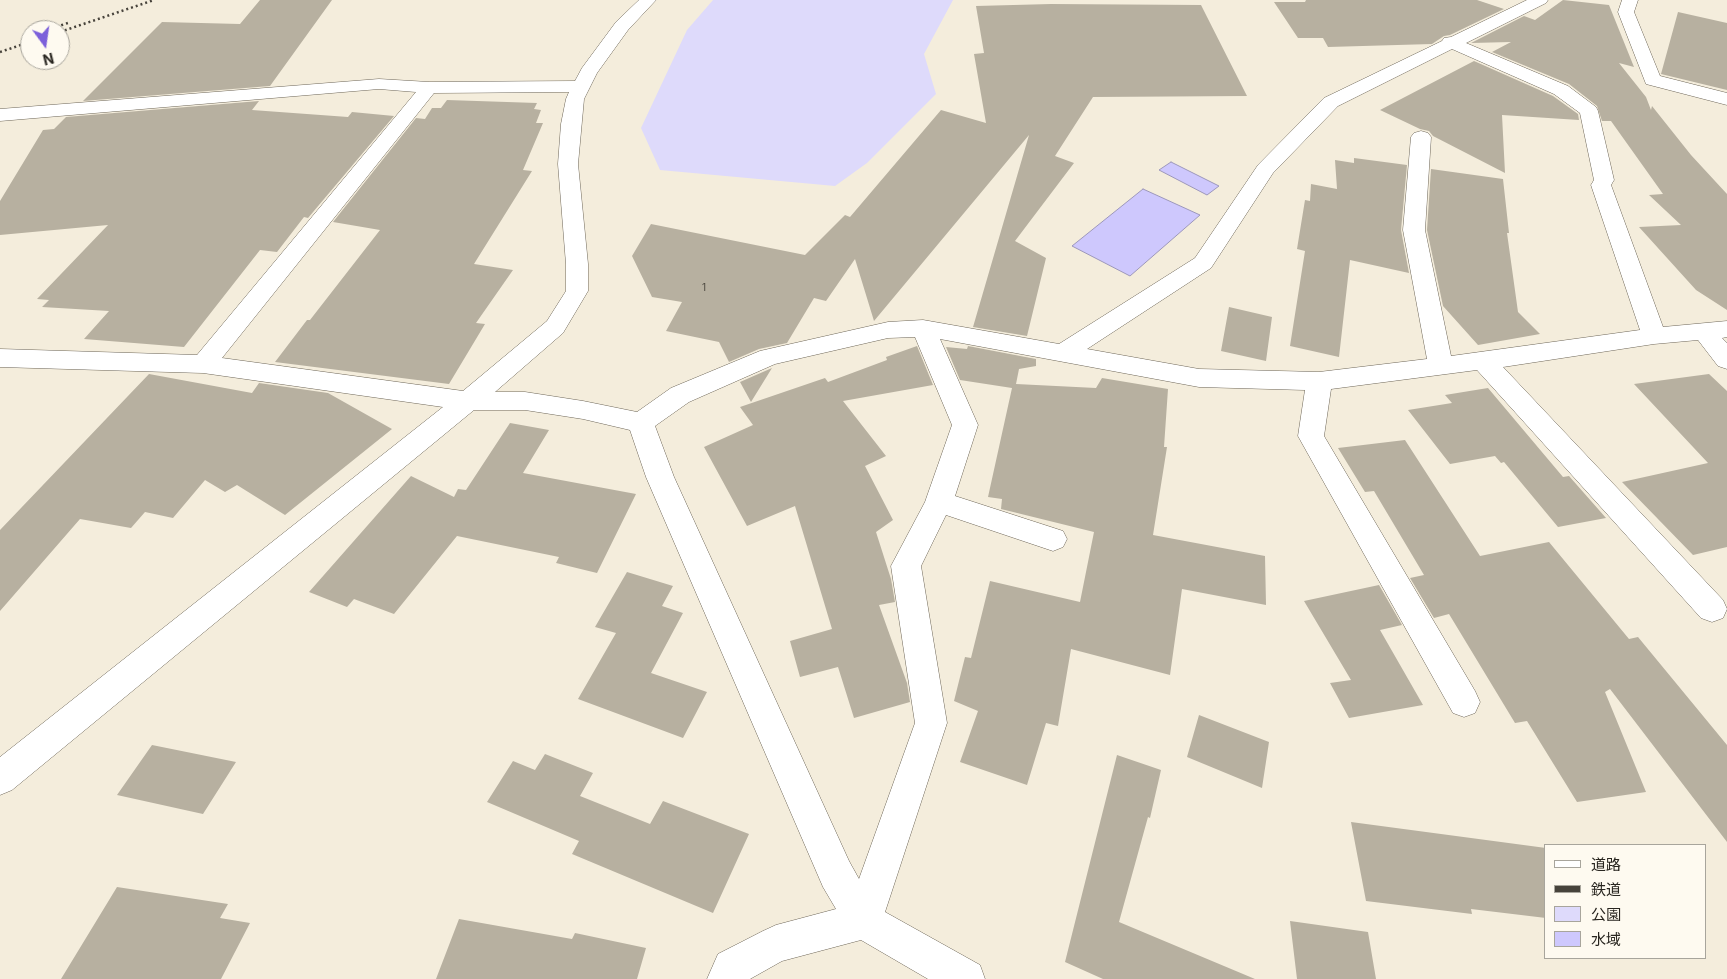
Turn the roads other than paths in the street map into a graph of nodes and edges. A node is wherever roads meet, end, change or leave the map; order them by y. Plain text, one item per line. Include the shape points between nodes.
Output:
1 (648, 0) edge
2 (1540, 0) edge
3 (1630, 0) edge
4 (1450, 42) junction
5 (580, 86) junction
6 (429, 88) junction
7 (1727, 99) edge
8 (0, 115) edge
9 (1421, 137) dead end
10 (923, 328) junction
11 (1716, 330) edge
12 (1654, 336) junction
13 (1063, 353) junction
14 (0, 358) edge
15 (32, 359) junction
16 (1727, 360) edge
17 (1483, 361) junction
18 (203, 364) junction
19 (1441, 366) junction
20 (0, 375) edge
21 (1319, 381) junction
22 (468, 401) junction
23 (641, 423) junction
24 (939, 502) junction
25 (1053, 539) dead end
26 (1712, 609) dead end
27 (1464, 702) dead end
28 (0, 778) edge
29 (863, 921) junction
30 (959, 977) edge
31 (726, 979) edge

1 - 5 street via 622,26
2 - 4 street
3 - 7 street via 1626,12 1652,80
4 - 12 street via 1561,90 1589,112 1604,180 1602,185
4 - 13 street via 1331,102 1265,169 1203,263
5 - 6 street
5 - 22 street via 571,124 568,164 577,291 555,327
6 - 8 street via 379,84
6 - 18 street
9 - 19 street via 1414,230
10 - 13 street
10 - 23 street via 888,330 769,358 680,395
10 - 24 street via 965,425
11 - 12 street
11 - 16 street
12 - 17 street
13 - 21 street via 1199,378
14 - 15 street
15 - 18 street
15 - 20 street
17 - 19 street
17 - 26 street
18 - 22 street
19 - 21 street
21 - 27 street via 1311,436
22 - 23 street via 525,401
22 - 28 street
23 - 29 street via 660,477 836,874
24 - 25 street
24 - 29 street via 906,566 930,723
29 - 30 street
29 - 31 street via 776,944 732,968

